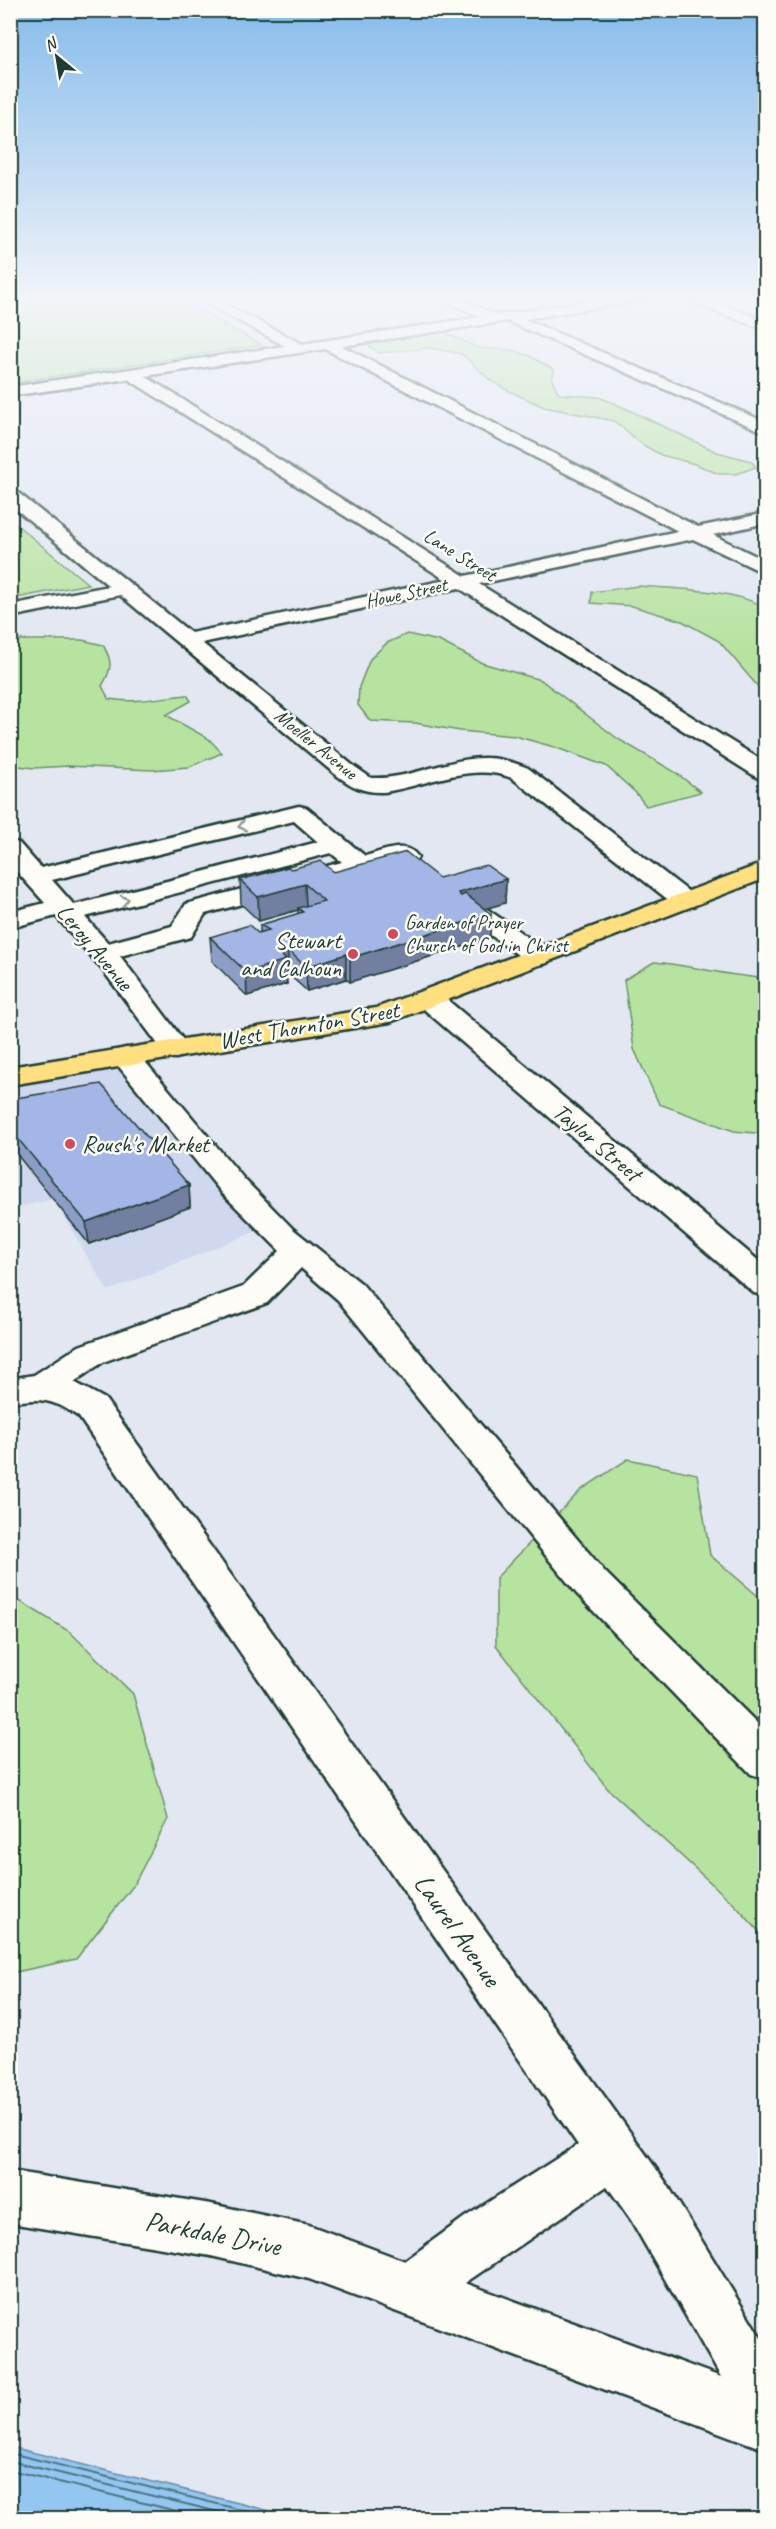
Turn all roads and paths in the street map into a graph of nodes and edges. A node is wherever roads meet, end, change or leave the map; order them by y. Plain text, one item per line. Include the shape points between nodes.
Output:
1 (194, 414) edge
2 (464, 414) edge
3 (732, 414) edge
4 (765, 428) edge
5 (15, 504) edge
6 (765, 518) edge
7 (696, 533) junction
8 (765, 569) edge
9 (460, 582) junction
10 (124, 589) junction
11 (10, 611) edge
12 (188, 639) junction
13 (765, 773) edge
14 (338, 844) junction
15 (10, 848) edge
16 (360, 865) junction
17 (765, 869) edge
18 (427, 874) edge
19 (35, 877) junction
20 (684, 900) junction
21 (468, 907) edge
22 (65, 911) junction
23 (10, 921) edge
24 (102, 953) junction
25 (538, 957) junction
26 (429, 999) junction
27 (176, 1049) junction
28 (126, 1057) junction
29 (10, 1076) edge
30 (300, 1250) junction
31 (765, 1285) edge
32 (26, 1389) edge
33 (765, 1761) edge
34 (613, 2152) junction
35 (10, 2198) edge
36 (411, 2289) junction
37 (765, 2400) edge
38 (765, 2422) edge

1 - 9 street, Lane Street
2 - 7 street
3 - 4 street
5 - 10 street, Moeller Avenue
6 - 7 street, Howe Street
7 - 8 street
7 - 9 street, Howe Street
9 - 12 street, Howe Street
9 - 13 street, Lane Street
10 - 11 street
10 - 12 street, Moeller Avenue
12 - 20 street, Moeller Avenue via 362,782 403,782 482,764 508,767
14 - 16 street
14 -> 19 street via 299,813
22 -> 14 street
15 - 19 street, Leroy Avenue
16 - 18 street via 402,854
16 - 24 street via 195,909 182,931
17 - 20 main road, West Thornton Street
19 - 22 street, Leroy Avenue
20 - 25 main road, West Thornton Street
21 - 25 street
22 - 23 street
22 - 24 street, Leroy Avenue
24 - 27 street, Leroy Avenue
25 - 26 main road, West Thornton Street
26 - 27 main road, West Thornton Street via 380,1016
26 - 31 street, Taylor Street
27 - 28 main road, West Thornton Street
28 - 29 main road, West Thornton Street
28 - 30 street via 233,1186
30 - 32 street via 255,1295 91,1354
30 - 33 street via 350,1292 591,1583
32 - 34 street, Laurel Avenue via 73,1394 92,1408
34 - 36 street
34 - 37 street, Laurel Avenue via 649,2202
35 - 36 street, Parkdale Drive via 212,2230 309,2252
36 - 38 street, Parkdale Drive

